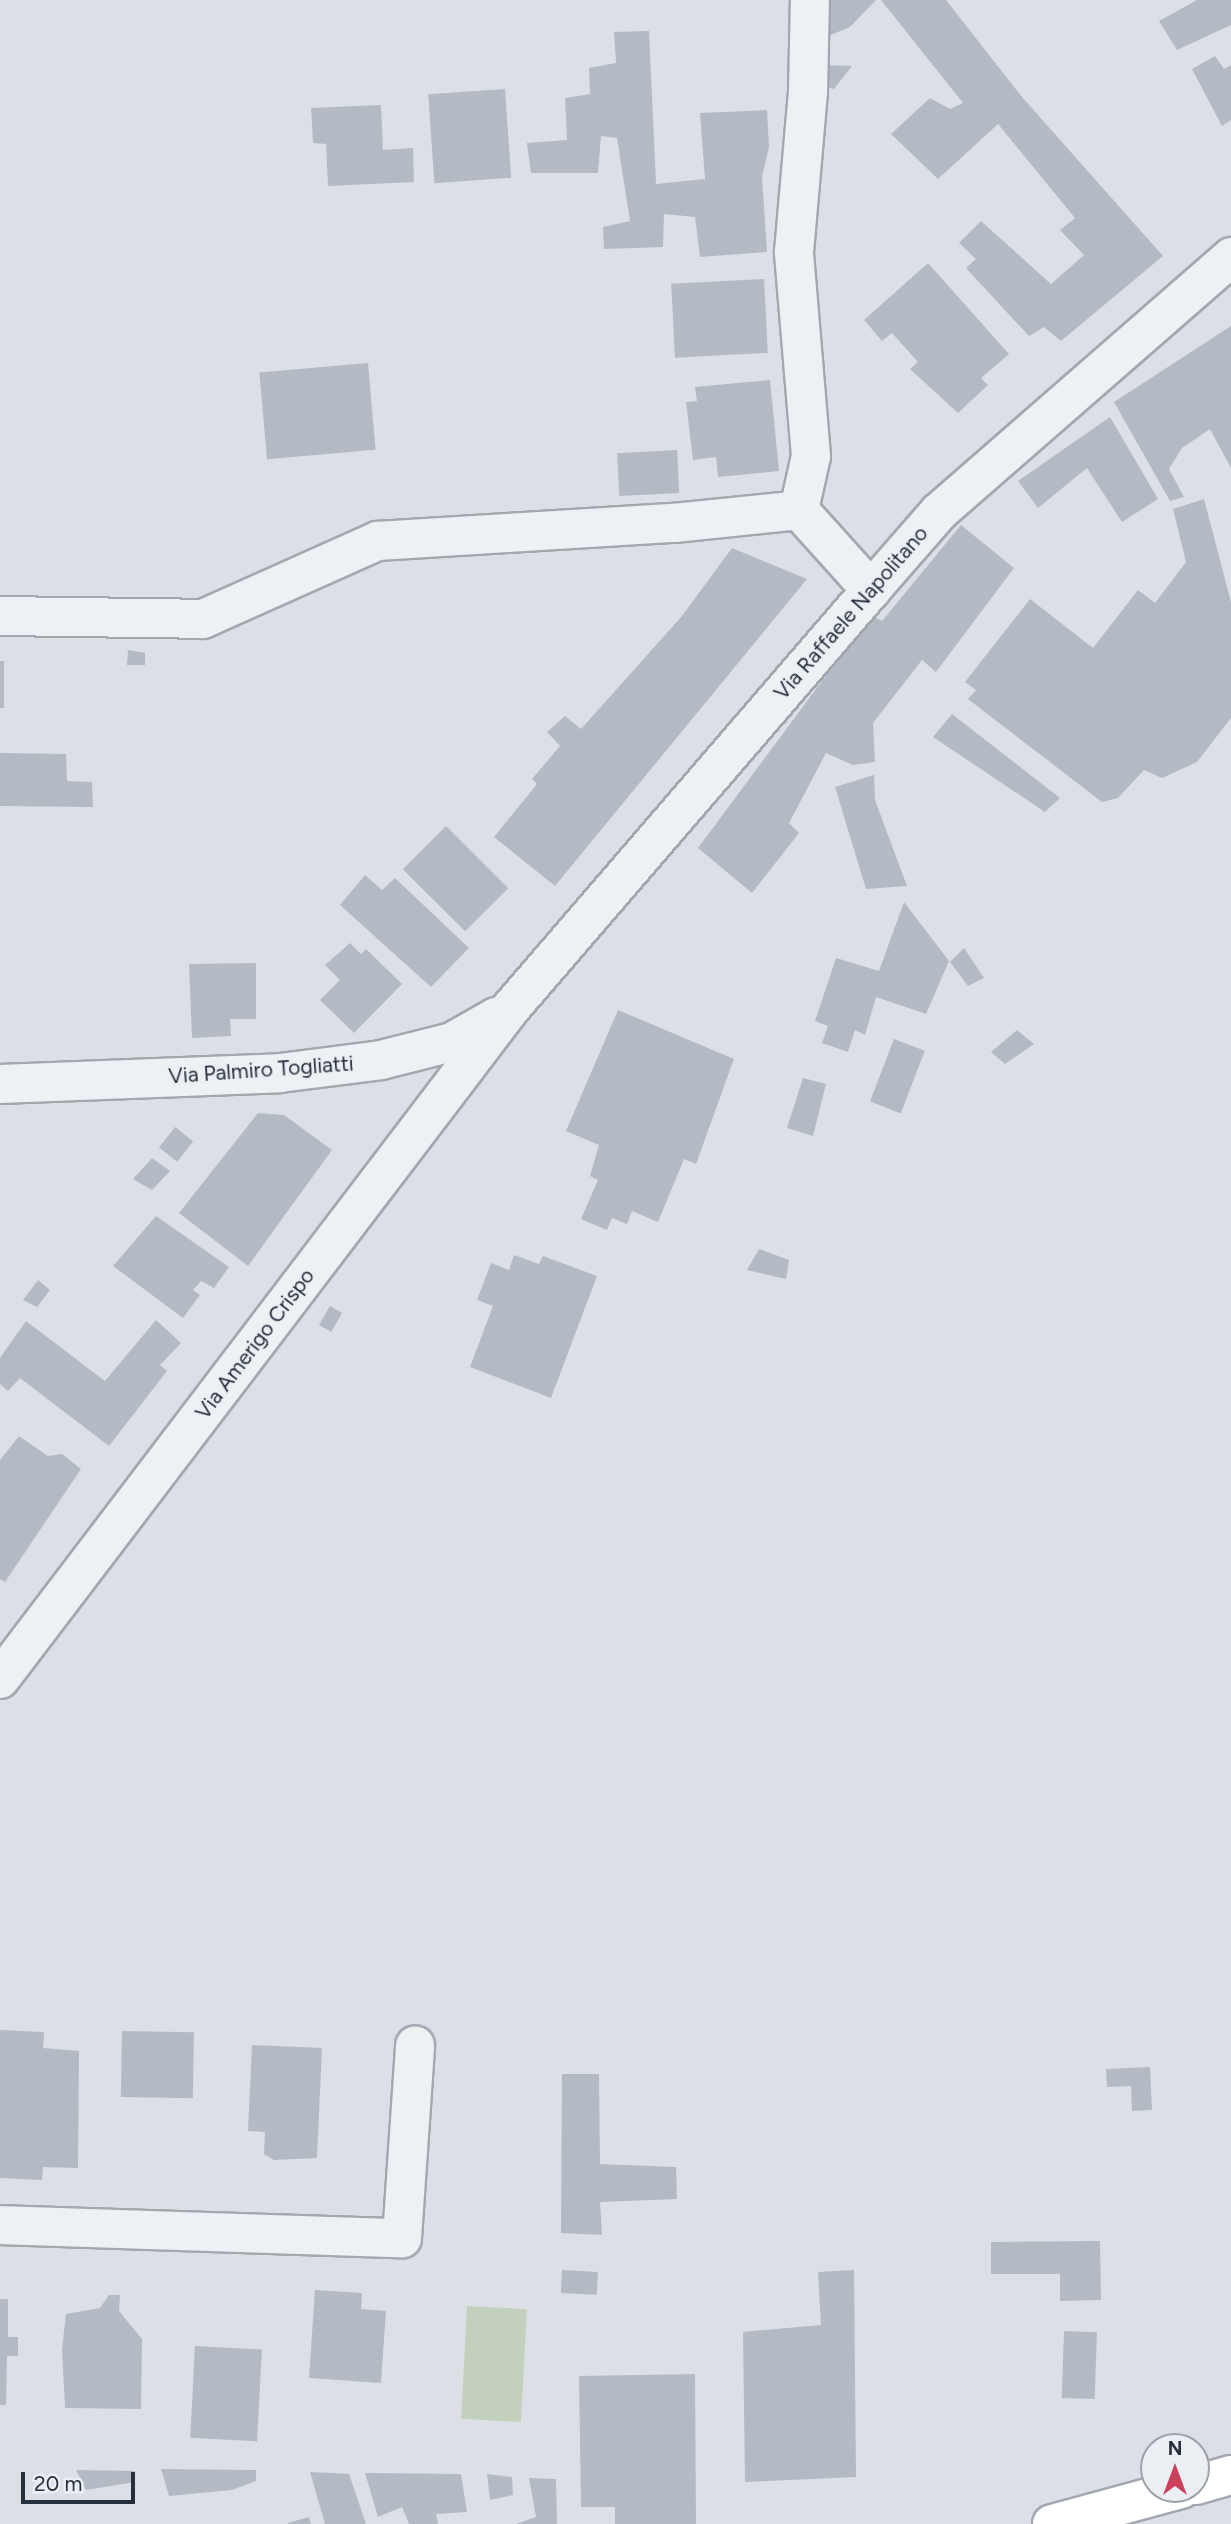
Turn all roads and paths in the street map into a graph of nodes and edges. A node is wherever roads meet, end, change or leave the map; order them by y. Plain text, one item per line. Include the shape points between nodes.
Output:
1 (810, 0) edge
2 (1230, 256) edge
3 (799, 510) junction
4 (871, 590) junction
5 (0, 616) edge
6 (510, 1009) junction
7 (0, 1084) edge
8 (0, 1679) edge
9 (415, 2045) dead end
10 (0, 2225) edge
11 (1231, 2475) edge
12 (1210, 2481) edge
13 (1140, 2500) edge
14 (1052, 2524) edge

1 - 3 street via 808,92 794,252 811,456
2 - 4 street, Via Raffaele Napolitano via 939,512
3 - 4 street
3 - 5 street via 674,523 377,541 203,619
4 - 6 street, Via Raffaele Napolitano
6 - 7 street, Via Palmiro Togliatti via 452,1042 381,1060 280,1073
6 - 8 street, Via Amerigo Crispo
9 - 10 street via 402,2238
11 - 12 main road
13 - 14 main road

